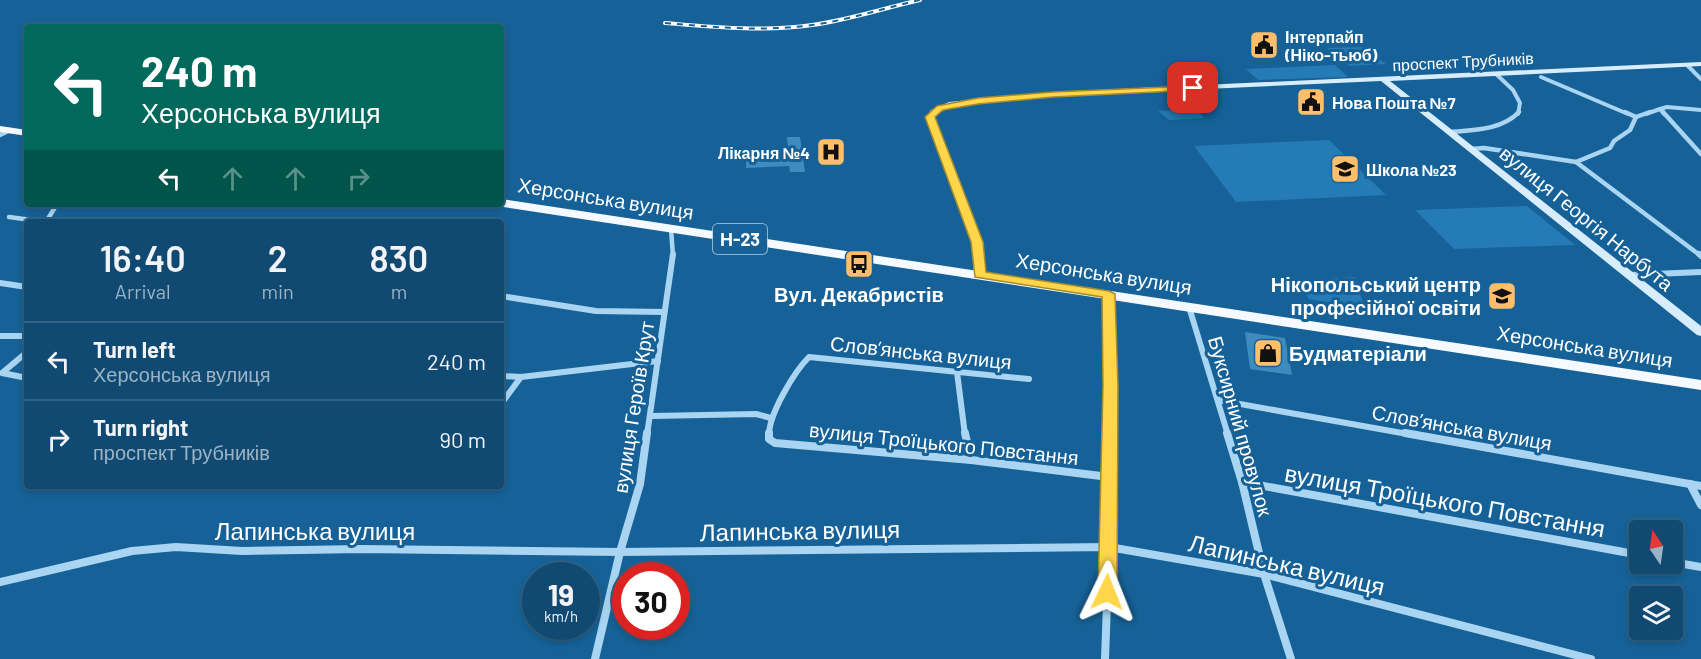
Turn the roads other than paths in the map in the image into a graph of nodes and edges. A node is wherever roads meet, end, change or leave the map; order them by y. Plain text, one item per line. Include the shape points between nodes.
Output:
1 (1695, 65) edge
2 (1496, 74) junction
3 (1541, 77) dead end
4 (1383, 79) junction
5 (1701, 79) edge
6 (1660, 109) junction
7 (1701, 110) edge
8 (1636, 117) junction
9 (3, 131) edge
10 (1450, 132) junction
11 (24, 133) edge
12 (1471, 149) junction
13 (1701, 154) edge
14 (1576, 162) junction
15 (504, 203) edge
16 (9, 217) dead end
17 (24, 219) edge
18 (671, 229) junction
19 (1701, 256) edge
20 (1701, 272) edge
21 (980, 275) junction
22 (1629, 275) junction
23 (0, 283) edge
24 (24, 287) edge
25 (1109, 294) junction
26 (504, 296) edge
27 (1189, 307) junction
28 (664, 312) junction
29 (1701, 332) edge
30 (24, 334) edge
31 (0, 336) edge
32 (24, 355) edge
33 (658, 361) junction
34 (957, 372) junction
35 (504, 376) edge
36 (24, 377) edge
37 (521, 377) junction
38 (1029, 379) dead end
39 (1701, 385) edge
40 (504, 400) edge
41 (1218, 400) junction
42 (652, 416) junction
43 (771, 418) junction
44 (970, 460) junction
45 (1109, 477) junction
46 (1242, 482) junction
47 (1690, 484) junction
48 (1701, 486) edge
49 (1701, 505) edge
50 (1109, 547) junction
51 (620, 552) junction
52 (1629, 553) edge
53 (1683, 563) edge
54 (1701, 567) edge
55 (1264, 574) junction
56 (0, 582) edge
57 (595, 659) edge
58 (1105, 659) edge
59 (1291, 659) edge
60 (1592, 659) edge

1 - 2 main road, проспект Трубників
1 - 5 street
2 - 4 main road, проспект Трубників
2 - 10 street, вулиця Георгія Нарбута via 1520,98 1521,109 1515,117 1488,129
3 - 8 street
4 - 10 main road, вулиця Георгія Нарбута
4 - 21 main road, проспект Трубників via 1053,94 940,108 930,117 977,242
6 - 7 street
6 - 8 street
6 - 13 street
8 - 14 street via 1630,130 1610,148
9 - 11 main road
10 - 12 main road, вулиця Георгія Нарбута
12 - 14 street
12 - 22 main road, вулиця Георгія Нарбута
14 - 19 street
15 - 18 main road, Херсонська вулиця / Н-23
16 - 17 street
18 - 21 main road, Херсонська вулиця / Н-23
18 - 28 street, вулиця Героїв Крут via 672,255
20 - 22 street
21 - 25 main road, Херсонська вулиця / Н-23
22 - 29 main road, вулиця Георгія Нарбута
23 - 24 street
25 - 27 main road, Херсонська вулиця / Н-23
25 - 45 street
26 - 28 street via 596,311
27 - 39 main road, Херсонська вулиця / Н-23
27 - 41 street, Буксирний провулок
28 - 33 street, вулиця Героїв Крут
30 - 31 street
32 - 36 street via 2,373
33 - 37 street
33 - 42 street, вулиця Героїв Крут
34 - 38 street, Словʼянська вулиця
34 - 43 street, Словʼянська вулиця via 809,357
34 - 44 street
35 - 37 street
37 - 40 street
41 - 46 street, Буксирний провулок
41 - 47 street, Словʼянська вулиця
42 - 43 street via 756,414
42 - 51 street, вулиця Героїв Крут via 640,484
43 - 44 street, вулиця Троїцького Повстання via 769,440 775,443
44 - 45 street, вулиця Троїцького Повстання
45 - 50 street
46 - 52 street, вулиця Троїцького Повстання
46 - 55 street, Буксирний провулок
47 - 48 street, Словʼянська вулиця
47 - 49 street
50 - 51 street, Лапинська вулиця
50 - 55 street, Лапинська вулиця
50 - 58 street
51 - 56 street, Лапинська вулиця via 242,551 176,547 132,551
51 - 57 street, вулиця Героїв Крут
53 - 54 street
55 - 59 street, Буксирний провулок
55 - 60 street, Лапинська вулиця

